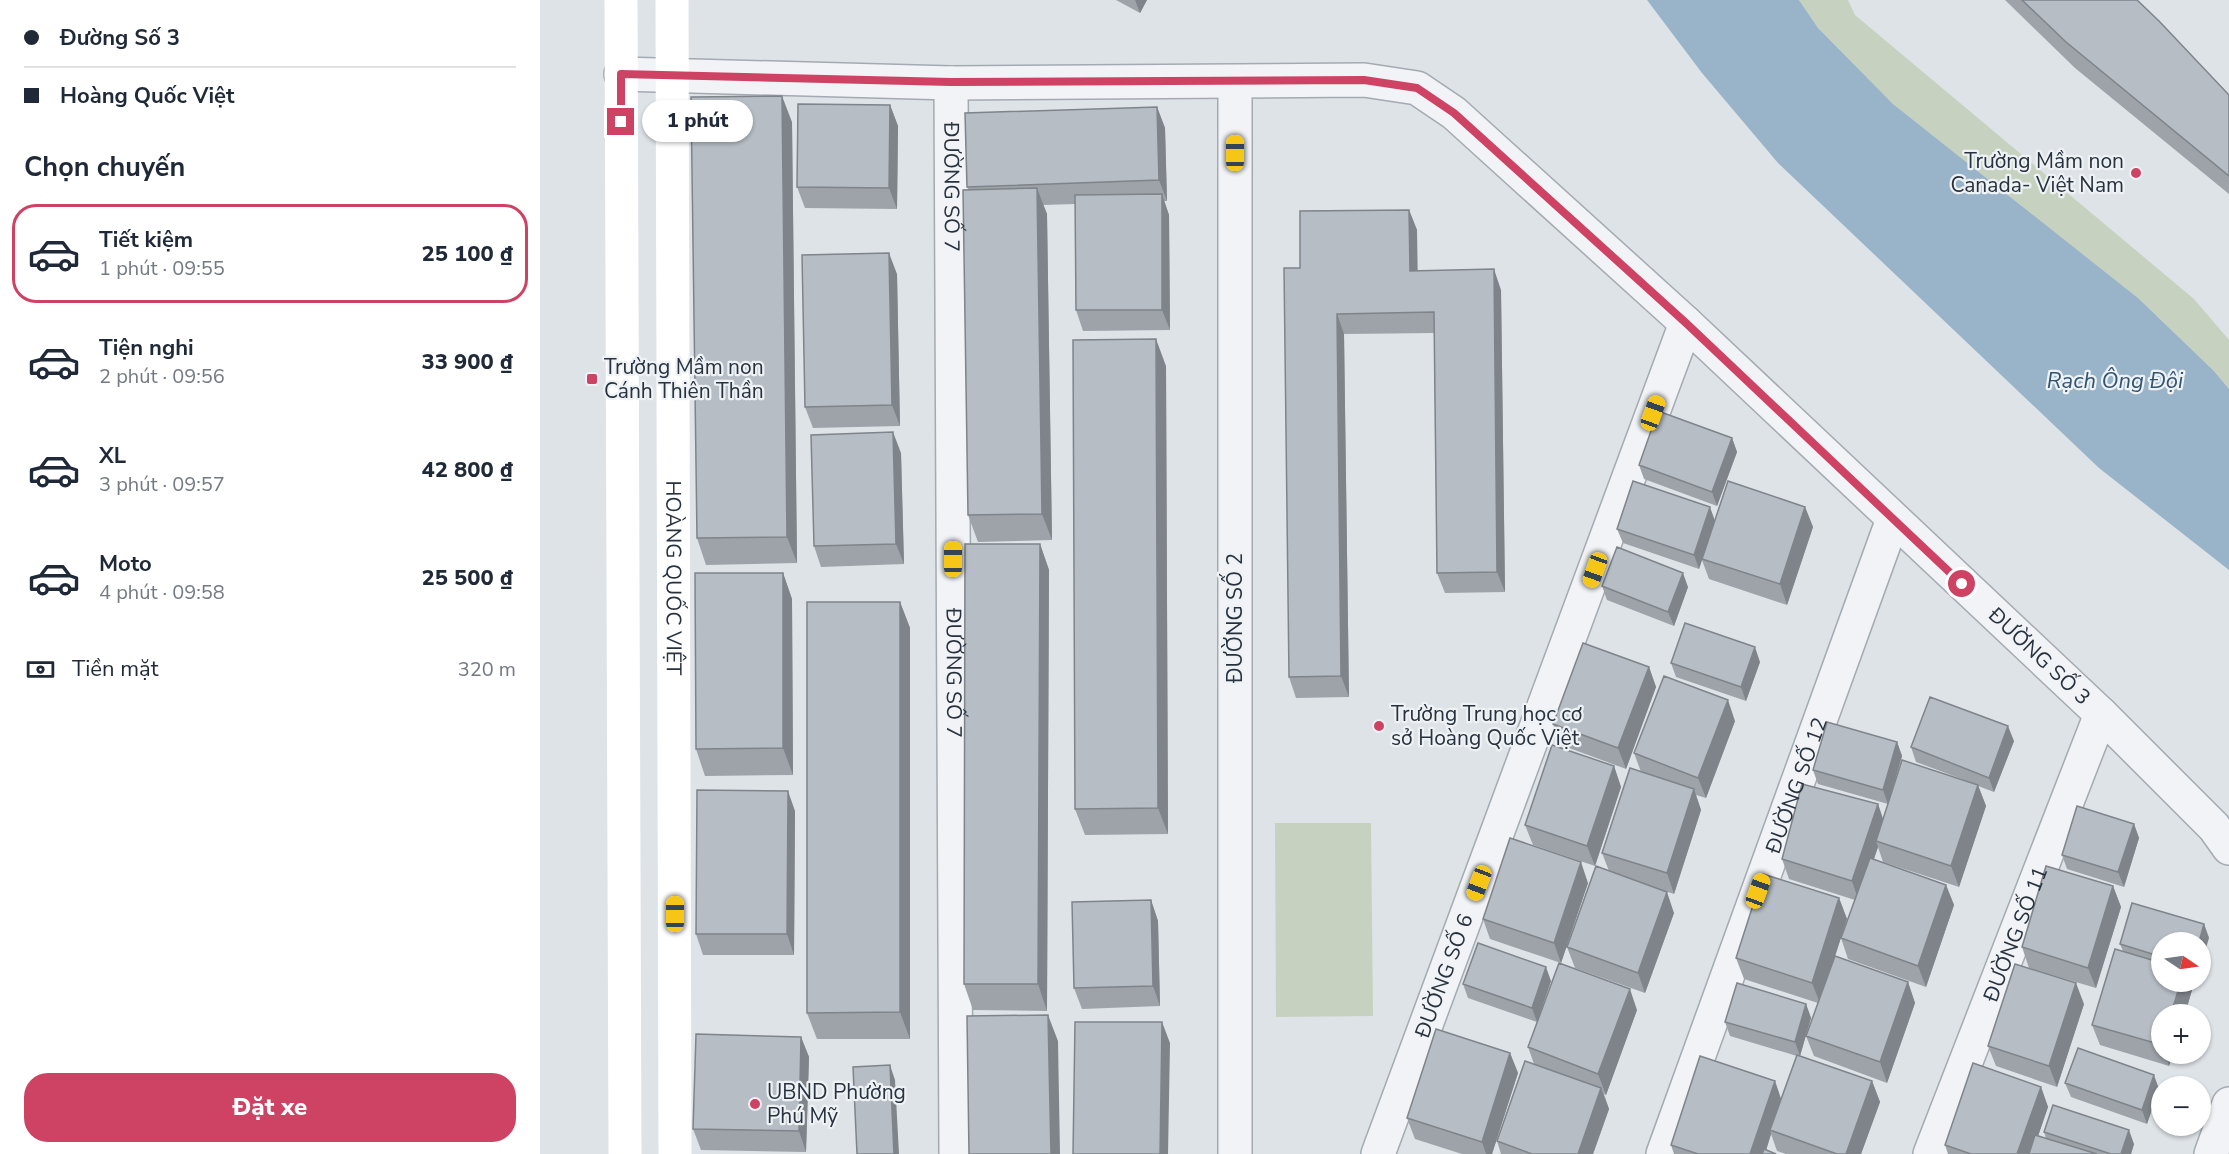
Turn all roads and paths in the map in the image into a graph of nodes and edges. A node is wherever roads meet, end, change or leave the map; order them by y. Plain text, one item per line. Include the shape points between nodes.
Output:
1 (621, 0) edge
2 (672, 0) edge
3 (621, 74) junction
4 (673, 76) junction
5 (951, 82) junction
6 (1235, 82) junction
7 (1686, 323) junction
8 (1893, 519) junction
9 (2101, 714) junction
10 (2229, 848) edge
11 (2229, 1104) edge
12 (1240, 1151) edge
13 (1380, 1153) edge
14 (625, 1154) edge
15 (675, 1154) edge
16 (956, 1154) edge
17 (1663, 1154) edge
18 (1930, 1154) edge
19 (2211, 1154) edge

1 - 3 main road
2 - 4 main road, HOÀNG QUỐC VIỆT
3 - 4 street, ĐƯỜNG SỐ 3
3 - 14 main road
4 - 5 street, ĐƯỜNG SỐ 3
4 - 15 main road, HOÀNG QUỐC VIỆT
5 - 6 street, ĐƯỜNG SỐ 3
5 - 16 street, ĐƯỜNG SỐ 7
6 - 7 street, ĐƯỜNG SỐ 3 via 1364,80 1417,88 1454,113
6 - 12 street, ĐƯỜNG SỐ 2
7 - 8 street, ĐƯỜNG SỐ 3
7 - 13 street, ĐƯỜNG SỐ 6
8 - 9 street, ĐƯỜNG SỐ 3
8 - 17 street, ĐƯỜNG SỐ 12
9 - 10 street, ĐƯỜNG SỐ 3 via 2214,827
9 - 18 street, ĐƯỜNG SỐ 11
11 - 19 street

